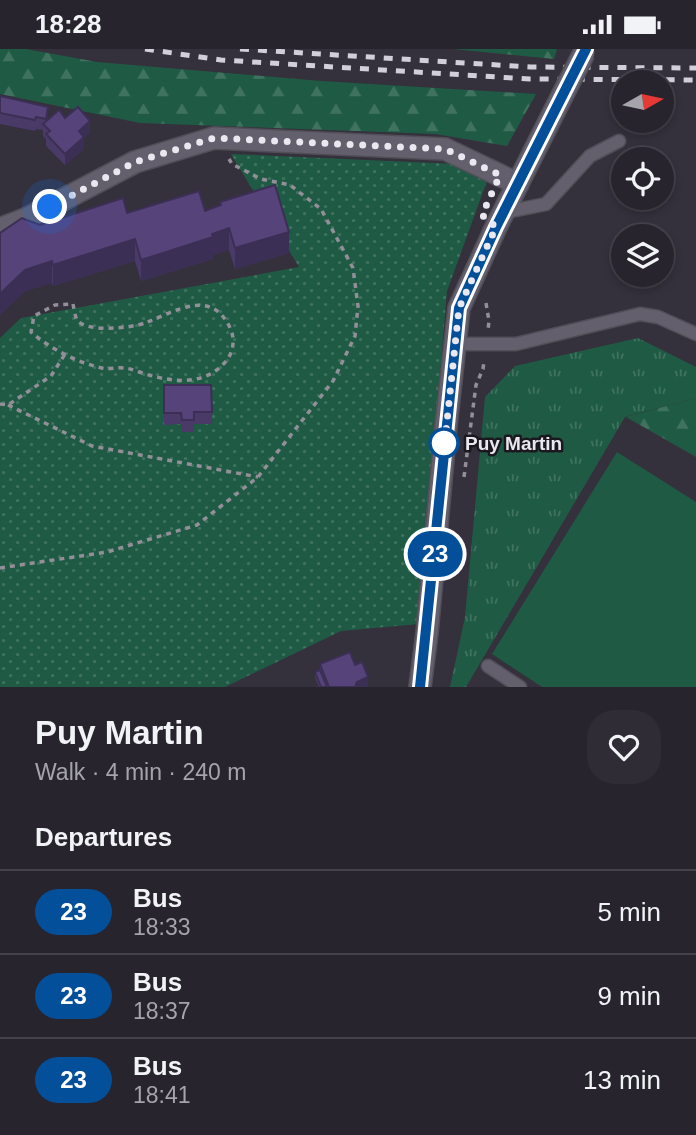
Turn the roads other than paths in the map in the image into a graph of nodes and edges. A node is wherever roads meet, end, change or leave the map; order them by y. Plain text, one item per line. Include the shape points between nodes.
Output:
1 (585, 51) edge
2 (620, 141) dead end
3 (518, 184) junction
4 (506, 212) junction
5 (0, 229) edge
6 (696, 334) edge
7 (454, 344) junction
8 (488, 666) dead end
9 (420, 687) edge
10 (520, 687) edge

1 - 3 street, bridge
2 - 4 lane via 590,156 546,204
3 - 4 street
3 - 5 street via 445,149 214,138 135,162
4 - 7 street via 459,308
6 - 7 lane via 640,314 516,344
7 - 9 street
8 - 10 lane

